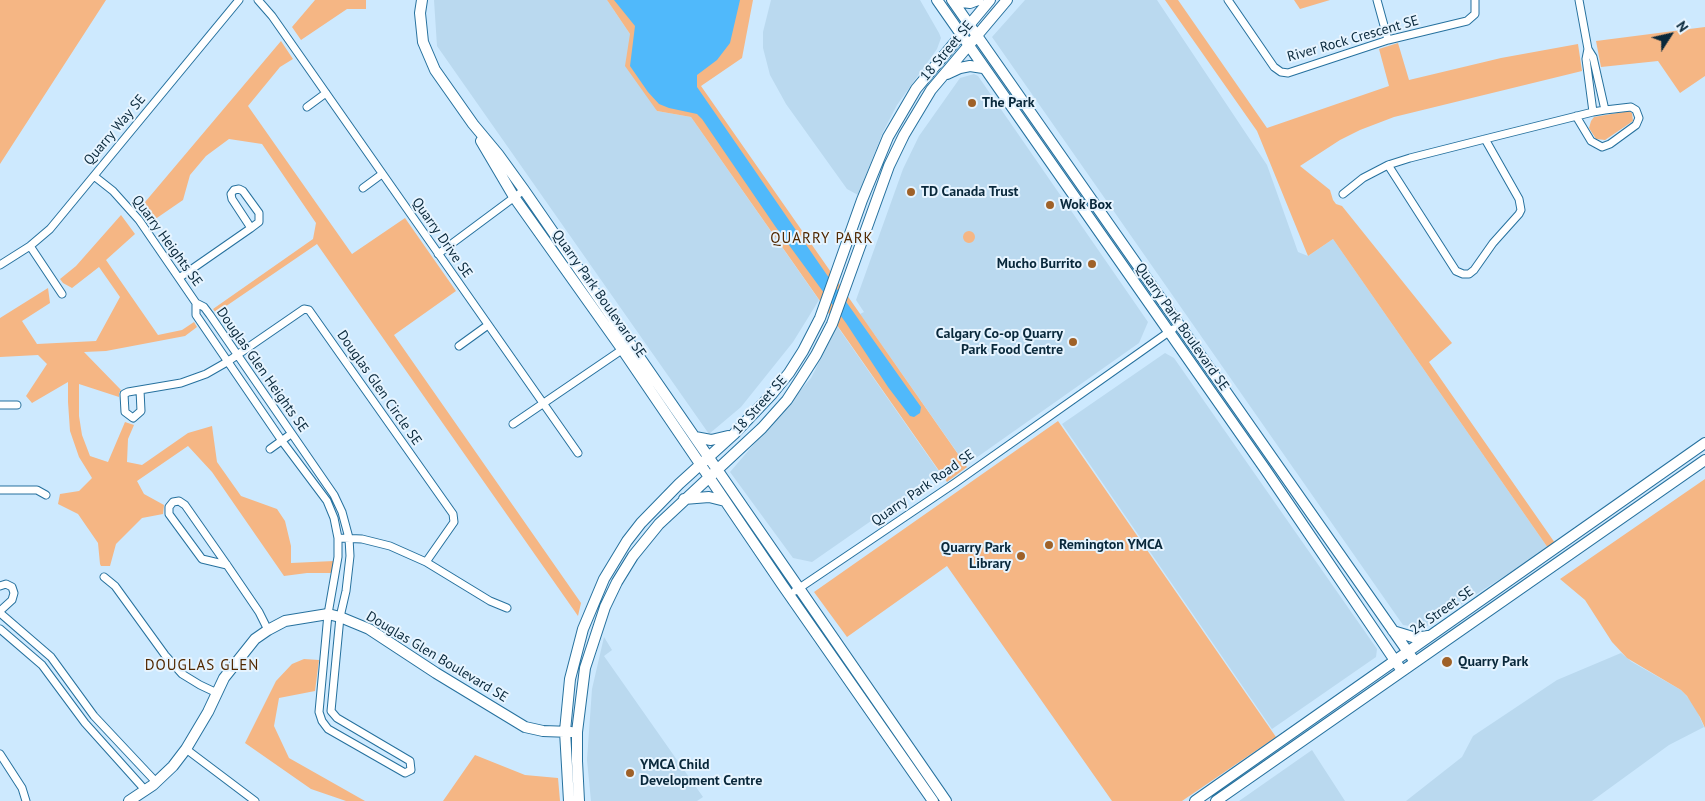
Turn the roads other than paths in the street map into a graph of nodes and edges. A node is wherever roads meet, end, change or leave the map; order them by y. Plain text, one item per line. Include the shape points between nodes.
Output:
1 (239, 0) edge
2 (258, 0) edge
3 (422, 0) edge
4 (937, 0) edge
5 (953, 0) edge
6 (978, 0) edge
7 (990, 0) edge
8 (1008, 0) edge
9 (1228, 0) edge
10 (1377, 0) edge
11 (1475, 0) edge
12 (1579, 0) edge
13 (969, 25) junction
14 (961, 35) junction
15 (977, 36) junction
16 (1388, 40) junction
17 (968, 46) junction
18 (1588, 49) junction
19 (983, 68) junction
20 (944, 75) junction
21 (326, 93) junction
22 (307, 108) dead end
23 (1605, 110) junction
24 (1594, 112) junction
25 (1576, 116) junction
26 (473, 124) junction
27 (1485, 139) junction
28 (1388, 165) junction
29 (382, 174) junction
30 (94, 176) junction
31 (363, 188) dead end
32 (524, 190) junction
33 (1342, 194) dead end
34 (514, 197) junction
35 (252, 228) junction
36 (30, 246) junction
37 (438, 254) junction
38 (0, 265) edge
39 (180, 278) junction
40 (62, 294) dead end
41 (196, 303) junction
42 (488, 325) junction
43 (1179, 325) junction
44 (1168, 332) junction
45 (632, 344) junction
46 (459, 346) dead end
47 (622, 350) junction
48 (236, 355) junction
49 (227, 362) junction
50 (140, 390) dead end
51 (543, 404) junction
52 (0, 405) edge
53 (17, 405) dead end
54 (512, 424) dead end
55 (291, 434) junction
56 (734, 434) junction
57 (695, 437) junction
58 (282, 441) junction
59 (1705, 443) edge
60 (270, 449) dead end
61 (578, 452) dead end
62 (709, 456) junction
63 (1705, 460) edge
64 (700, 465) junction
65 (713, 473) junction
66 (0, 490) edge
67 (46, 495) dead end
68 (684, 499) junction
69 (725, 501) junction
70 (338, 538) junction
71 (349, 538) junction
72 (426, 562) junction
73 (227, 565) junction
74 (104, 577) dead end
75 (0, 586) edge
76 (799, 588) junction
77 (790, 595) junction
78 (507, 608) dead end
79 (0, 612) edge
80 (328, 614) junction
81 (340, 616) junction
82 (0, 629) edge
83 (268, 630) junction
84 (1392, 631) junction
85 (1430, 635) junction
86 (1407, 651) junction
87 (1394, 660) junction
88 (1415, 662) junction
89 (1402, 671) junction
90 (76, 690) junction
91 (217, 693) junction
92 (67, 697) junction
93 (331, 711) junction
94 (319, 712) junction
95 (891, 722) junction
96 (882, 728) junction
97 (566, 731) junction
98 (577, 732) junction
99 (373, 738) junction
100 (186, 749) junction
101 (366, 750) junction
102 (0, 754) edge
103 (156, 782) junction
104 (146, 791) junction
105 (26, 801) edge
106 (129, 801) edge
107 (255, 801) edge
108 (569, 801) edge
109 (579, 801) edge
110 (933, 801) edge
111 (946, 801) edge
112 (1195, 801) edge
113 (1216, 801) edge

1 - 30 street, Quarry Way SE
2 - 21 street, Quarry Drive SE
3 - 26 main road, Quarry Park Boulevard SE via 423,42 435,70
4 - 14 main road, Quarry Park Boulevard SE
5 - 6 main road via 970,4
5 - 13 main road, Quarry Park Boulevard SE
7 - 13 main road, 18 Street SE
8 - 15 main road, 18 Street SE
9 - 16 street, River Rock Crescent SE via 1281,72 1291,72
10 - 16 street
11 - 16 street, River Rock Crescent SE via 1475,14 1467,21
12 - 18 street
13 - 14 main road, 18 Street SE
13 - 15 main road, Quarry Park Boulevard SE
14 - 17 main road, Quarry Park Boulevard SE
14 - 56 main road, 18 Street SE via 916,89 888,137 820,318 803,351 772,394
15 - 17 main road, 18 Street SE
15 - 43 main road, Quarry Park Boulevard SE
17 - 19 main road, Quarry Park Boulevard SE
17 - 20 main road, 18 Street SE
18 - 23 street via 1593,57
18 - 24 street via 1586,58
19 - 20 main road via 970,66
19 - 44 main road, Quarry Park Boulevard SE
20 - 65 main road, 18 Street SE via 919,109 889,166 842,299 816,355 786,400 762,428
21 - 22 street
21 - 29 street, Quarry Drive SE
23 - 24 street
23 - 25 street via 1631,107 1639,118 1636,126 1607,146 1591,141
24 - 25 street
25 - 27 street
26 - 32 main road, Quarry Park Boulevard SE
26 - 34 main road, Quarry Park Boulevard SE
27 - 28 street
27 - 28 street via 1519,199 1521,210 1469,274 1456,271
28 - 33 street
29 - 31 street
29 - 37 street, Quarry Drive SE
30 - 36 street, Quarry Way SE via 50,229
30 - 39 street, Quarry Heights SE via 113,191 139,220
32 - 34 street
32 - 45 main road, Quarry Park Boulevard SE
34 - 37 street
34 - 47 main road, Quarry Park Boulevard SE
35 - 35 street via 259,222 259,214 239,188 231,194 232,199
35 - 39 street
36 - 38 street, Quarry Way SE
36 - 40 street
37 - 42 street, Quarry Drive SE
39 - 41 street, Quarry Heights SE
41 - 48 street, Douglas Glen Heights SE via 204,307
41 - 49 street, Douglas Glen Heights SE via 196,315
42 - 46 street
42 - 51 street, Quarry Drive SE
43 - 44 street, Quarry Park Road SE
43 - 84 main road, Quarry Park Boulevard SE
44 - 76 street, Quarry Park Road SE via 955,483
44 - 87 main road, Quarry Park Boulevard SE
45 - 47 street
45 - 57 main road, Quarry Park Boulevard SE
47 - 51 street
47 - 64 main road, Quarry Park Boulevard SE
48 - 49 street, Douglas Glen Circle SE
48 - 55 street, Douglas Glen Heights SE
48 - 72 street, Douglas Glen Circle SE via 304,309 309,310 453,514 454,522
49 - 50 street, Douglas Glen Circle SE via 182,383
49 - 58 street, Douglas Glen Heights SE
51 - 54 street
51 - 61 street, Quarry Drive SE
52 - 53 street
55 - 58 street
55 - 71 street, Douglas Glen Heights SE via 334,494
56 - 57 main road via 717,440
56 - 62 main road, 18 Street SE
57 - 62 main road, Quarry Park Boulevard SE
58 - 60 street
58 - 70 street, Douglas Glen Heights SE via 326,501
59 - 85 main road, 24 Street SE
62 - 64 main road, 18 Street SE
62 - 65 main road, Quarry Park Boulevard SE
63 - 88 main road, 24 Street SE
64 - 65 main road, Quarry Park Boulevard SE
64 - 97 main road, 18 Street SE via 641,523 606,577 587,616 575,656
65 - 68 main road, 18 Street SE
65 - 69 main road
65 - 76 main road
66 - 67 street via 37,490
68 - 69 main road via 708,497
68 - 98 main road, 18 Street SE via 633,556 605,607 585,668
69 - 77 main road
70 - 71 street
70 - 80 street, Douglas Glen Heights SE
71 - 72 street via 390,546
71 - 81 street, Douglas Glen Heights SE via 346,591
72 - 78 street
73 - 73 street via 185,505 179,501 172,502 169,514 202,559
73 - 83 street
74 - 91 street via 115,586 182,674
75 - 79 street via 12,587 14,593 12,600
76 - 77 street, Quarry Park Road SE
76 - 95 main road
77 - 96 main road
79 - 90 street via 50,657
80 - 81 main road, Douglas Glen Boulevard SE
80 - 83 main road, Douglas Glen Boulevard SE via 285,621
80 - 94 street, Douglas Glen Heights SE
81 - 93 street, Douglas Glen Heights SE
81 - 97 main road, Douglas Glen Boulevard SE via 369,629 525,727
82 - 92 street via 42,665
83 - 91 main road, Douglas Glen Boulevard SE via 255,639 224,678
84 - 85 main road via 1416,638
84 - 86 main road, Quarry Park Boulevard SE
85 - 86 main road, 24 Street SE
86 - 87 main road, 24 Street SE
86 - 88 main road, Quarry Park Boulevard SE
87 - 89 main road, Quarry Park Boulevard SE
87 - 112 main road, 24 Street SE
88 - 89 main road, 24 Street SE
89 - 113 main road, 24 Street SE
90 - 92 street
90 - 103 street via 94,716
91 - 100 main road, Douglas Glen Boulevard SE
92 - 104 street via 85,723
93 - 94 street
93 - 99 street via 337,718
94 - 101 street via 328,729
95 - 96 main road
95 - 111 main road
96 - 110 main road
97 - 98 main road, Douglas Glen Boulevard SE
97 - 108 main road, 18 Street SE
98 - 109 main road, 18 Street SE
99 - 101 street
99 - 101 street via 410,761 411,770 404,773
100 - 103 main road, Douglas Glen Boulevard SE
100 - 107 street
102 - 105 street via 22,788
103 - 104 main road, Douglas Glen Boulevard SE
104 - 106 main road, Douglas Glen Boulevard SE

